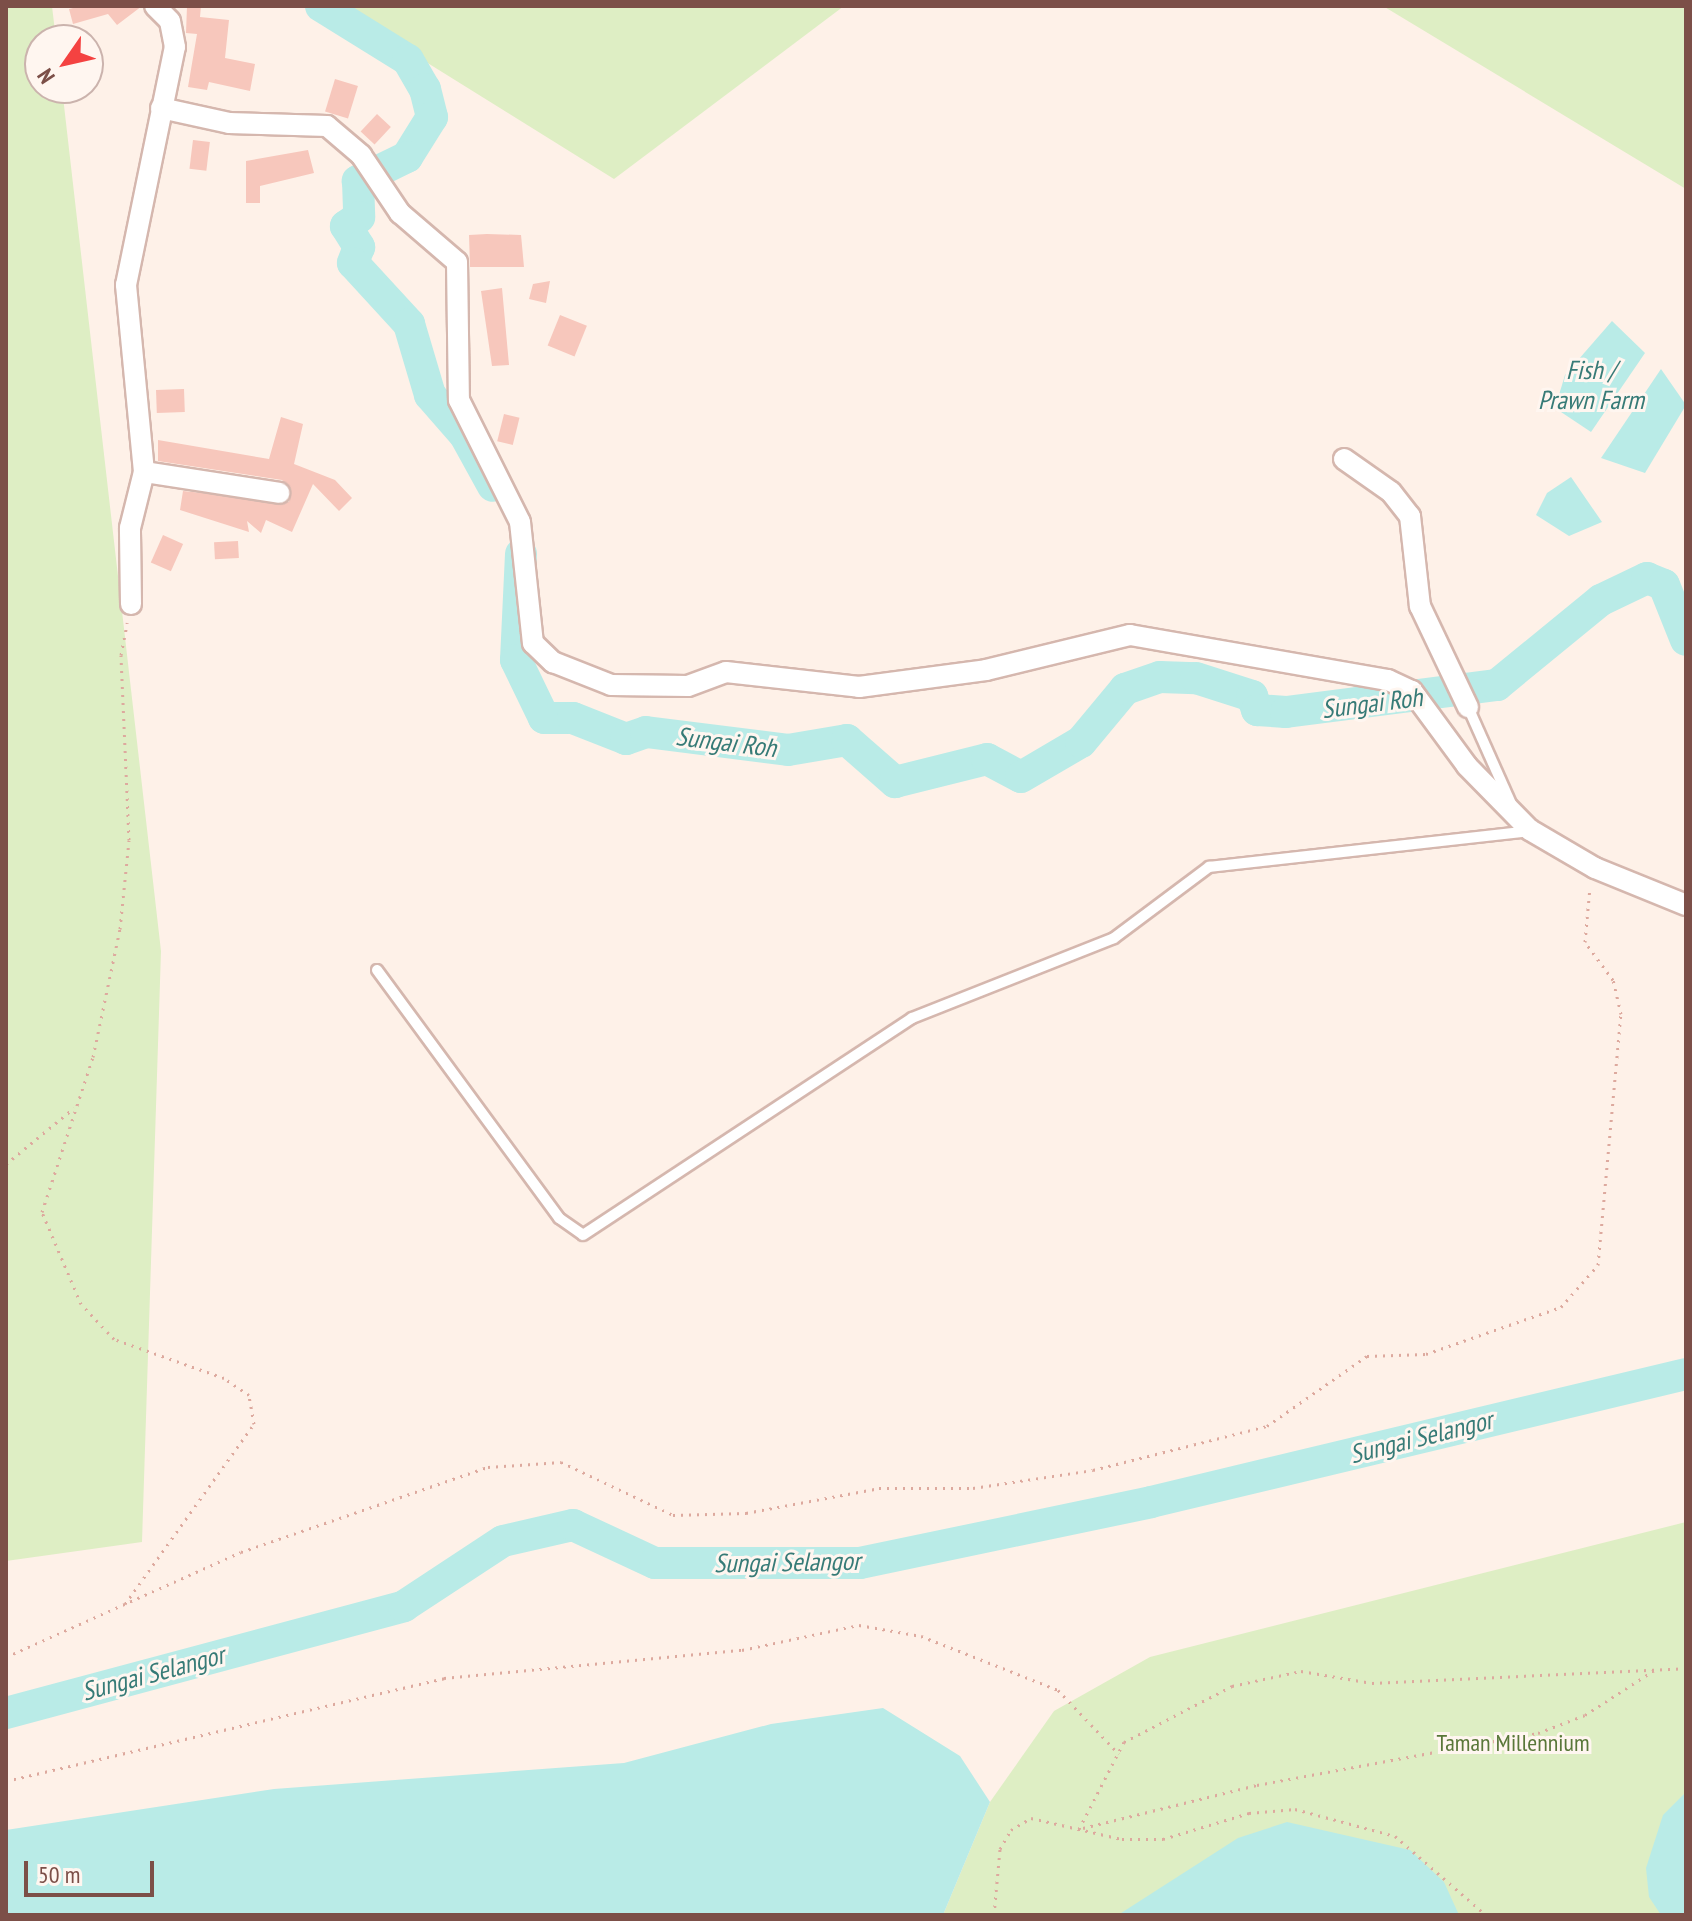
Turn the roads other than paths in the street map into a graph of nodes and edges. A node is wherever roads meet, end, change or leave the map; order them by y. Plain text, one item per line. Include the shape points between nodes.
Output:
1 (155, 6) edge
2 (161, 108) junction
3 (1344, 459) dead end
4 (144, 472) junction
5 (279, 493) dead end
6 (131, 604) road end
7 (1468, 707) joint
8 (1513, 814) junction
9 (1530, 830) junction
10 (1686, 905) edge
11 (377, 970) dead end

1 - 2 street via 170,21 175,47
2 - 4 street via 126,285
2 - 8 street via 229,123 327,126 361,155 381,186 461,272 459,400 520,522 533,643 553,662 611,685 688,686 726,672 859,687 986,670 1130,635 1254,652 1302,670 1388,680 1412,691
3 - 7 street via 1391,492 1410,516 1420,606
4 - 5 street
4 - 6 street via 130,528
7 - 8 lane
8 - 9 street
9 - 10 street via 1595,868
9 - 11 lane via 1209,867 1114,938 912,1018 583,1235 559,1218

